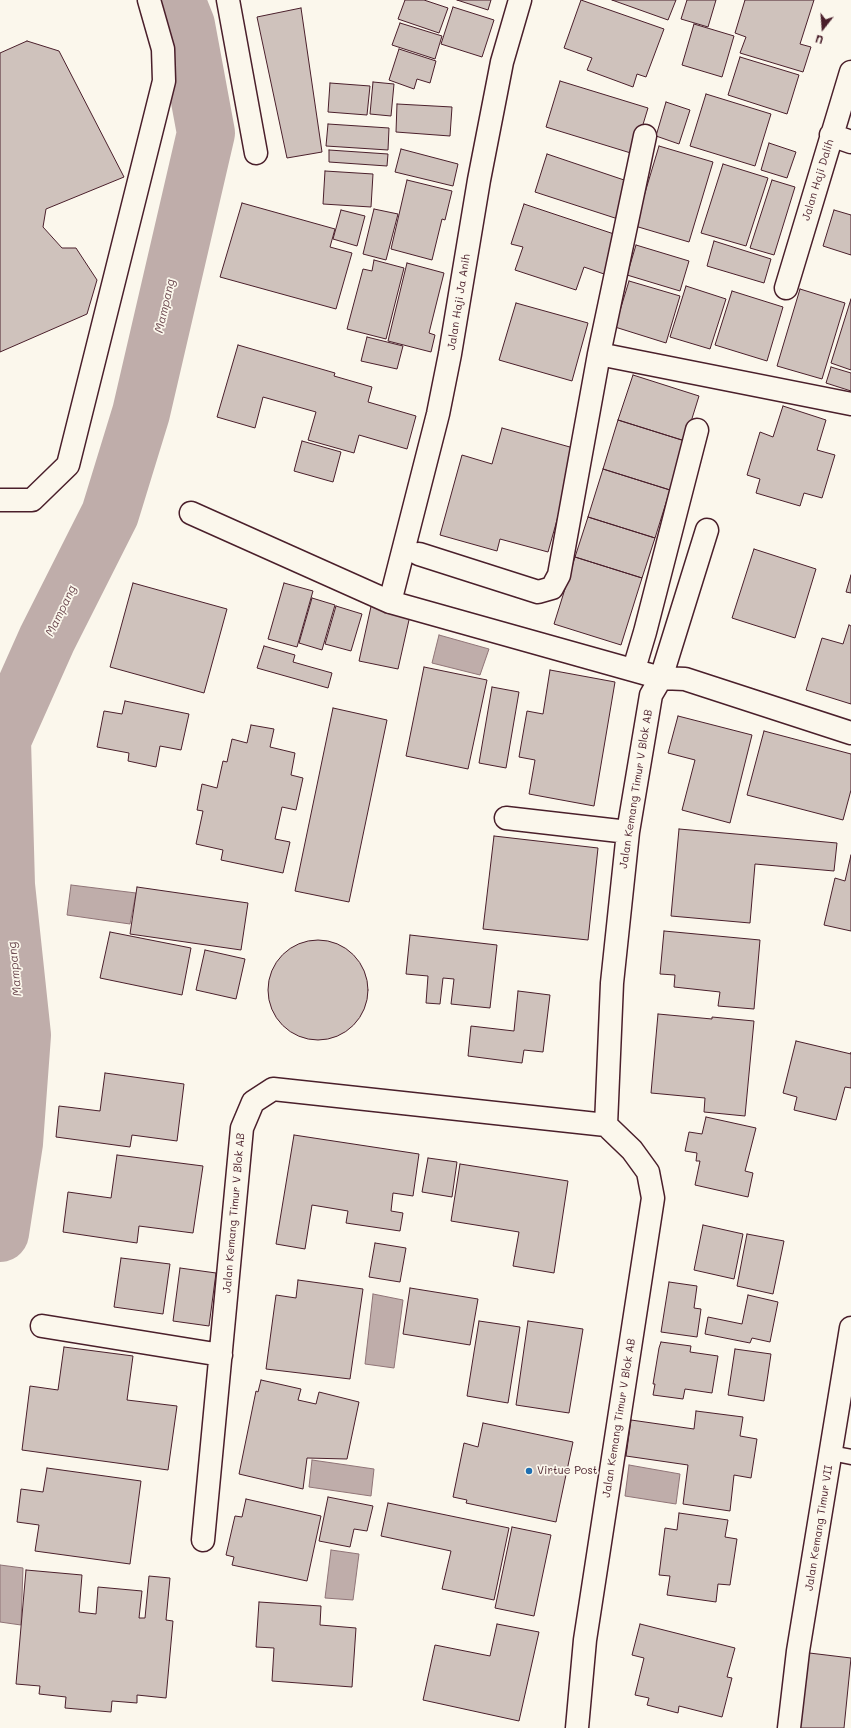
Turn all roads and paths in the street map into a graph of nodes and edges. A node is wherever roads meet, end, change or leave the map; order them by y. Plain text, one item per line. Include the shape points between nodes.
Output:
1 (149, 0) edge
2 (228, 0) edge
3 (520, 0) edge
4 (851, 72) edge
5 (645, 136) dead end
6 (841, 139) edge
7 (256, 153) dead end
8 (786, 288) dead end
9 (599, 354) junction
10 (851, 404) edge
11 (696, 430) dead end
12 (0, 500) edge
13 (191, 513) dead end
14 (706, 530) dead end
15 (419, 554) dead end
16 (390, 602) junction
17 (634, 669) junction
18 (661, 678) junction
19 (851, 733) edge
20 (506, 818) dead end
21 (628, 832) junction
22 (606, 1125) junction
23 (42, 1326) dead end
24 (851, 1328) edge
25 (222, 1355) junction
26 (841, 1455) edge
27 (203, 1540) dead end
28 (577, 1728) edge
29 (789, 1728) edge

1 - 12 street via 163,49 164,81 68,465 32,500
2 - 7 street
3 - 16 street, Jalan Haji Ja Anih via 500,70 438,414
4 - 6 street, Jalan Haji Dalih
5 - 9 street
6 - 8 street, Jalan Haji Dalih
9 - 10 street
9 - 15 street via 558,575 552,588 538,592
11 - 17 street
13 - 16 street
14 - 18 street, Jalan Kemang Timur V Blok AB
16 - 17 street
17 - 18 street
18 - 19 street via 685,679
18 - 21 street, Jalan Kemang Timur V Blok AB via 651,695
20 - 21 street
21 - 22 street, Jalan Kemang Timur V Blok AB via 612,983
22 - 25 street, Jalan Kemang Timur V Blok AB via 272,1089 253,1102 242,1128
22 - 28 street, Jalan Kemang Timur V Blok AB via 632,1150 648,1172 653,1198 585,1640
23 - 25 street
24 - 26 street, Jalan Kemang Timur VII
25 - 27 street, Jalan Kemang Timur V Blok AB
26 - 29 street, Jalan Kemang Timur VII via 798,1651

